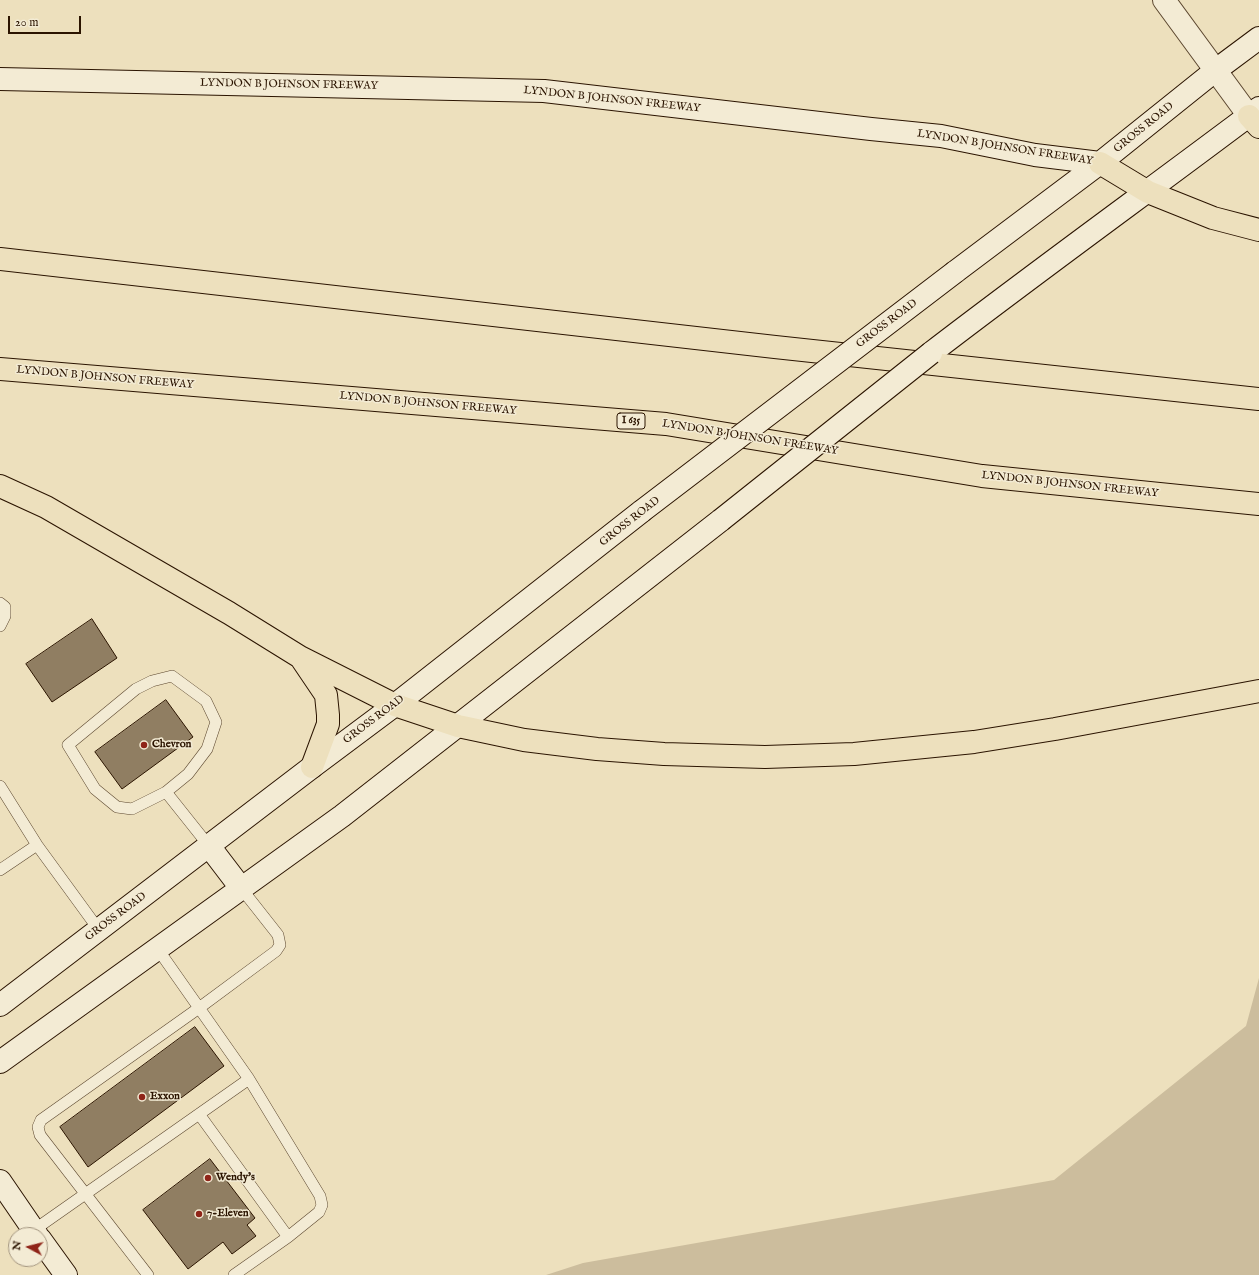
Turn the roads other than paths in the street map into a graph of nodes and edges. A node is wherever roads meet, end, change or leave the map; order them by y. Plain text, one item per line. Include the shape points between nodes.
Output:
1 (1164, 0) edge
2 (1259, 38) edge
3 (1216, 70) junction
4 (0, 79) edge
5 (1256, 117) edge
6 (1100, 164) junction
7 (1148, 192) junction
8 (1259, 230) edge
9 (0, 259) edge
10 (0, 369) edge
11 (1259, 399) edge
12 (0, 486) edge
13 (1259, 504) edge
14 (0, 604) edge
15 (0, 626) edge
16 (300, 657) junction
17 (1259, 691) edge
18 (395, 705) junction
19 (458, 726) junction
20 (312, 767) junction
21 (0, 786) edge
22 (166, 792) junction
23 (37, 845) junction
24 (209, 846) junction
25 (0, 870) edge
26 (241, 888) junction
27 (99, 930) junction
28 (157, 948) junction
29 (10, 990) edge
30 (0, 1005) edge
31 (198, 1008) junction
32 (0, 1062) edge
33 (249, 1079) junction
34 (199, 1114) junction
35 (0, 1181) edge
36 (86, 1193) junction
37 (32, 1227) edge
38 (45, 1227) edge
39 (288, 1237) junction
40 (48, 1250) edge
41 (66, 1275) edge
42 (148, 1275) edge
43 (234, 1275) edge

1 - 3 main road
2 - 3 main road, GROSS ROAD
3 - 5 main road
3 - 6 main road, GROSS ROAD
4 - 6 main road, LYNDON B JOHNSON FREEWAY via 544,91 941,136 1035,155
5 - 7 main road
6 - 7 highway
6 - 18 main road, GROSS ROAD, bridge via 642,511
7 - 8 highway via 1213,218
7 - 19 main road, bridge via 931,353
9 - 11 highway
10 - 13 highway, LYNDON B JOHNSON FREEWAY / I 635 via 666,424 982,476
12 - 16 highway via 46,507 230,613
14 - 15 lane via 5,608 5,616
16 - 18 highway
16 - 20 highway via 326,695 328,724
17 - 19 highway via 1004,738 854,754 765,757 664,754 524,740
18 - 19 highway
18 - 20 main road, GROSS ROAD
19 - 26 main road via 342,816
20 - 24 main road, GROSS ROAD
21 - 23 lane
22 - 22 lane via 132,809 117,807 95,789 68,745 136,690 172,676 206,701 216,722 207,749 188,774
22 - 24 lane
23 - 25 lane
23 - 27 lane
24 - 26 main road
24 - 27 main road, GROSS ROAD
26 - 28 main road
26 - 31 lane via 278,935 280,945 276,951
27 - 29 main road, GROSS ROAD
28 - 31 lane
28 - 32 main road
29 - 30 main road, GROSS ROAD
31 - 33 lane
31 - 36 lane via 40,1120 40,1135
33 - 34 lane
33 - 39 lane via 320,1196 322,1205 319,1212
34 - 36 lane
34 - 39 lane
35 - 37 main road
36 - 38 lane
36 - 42 lane
39 - 43 lane
40 - 41 main road

